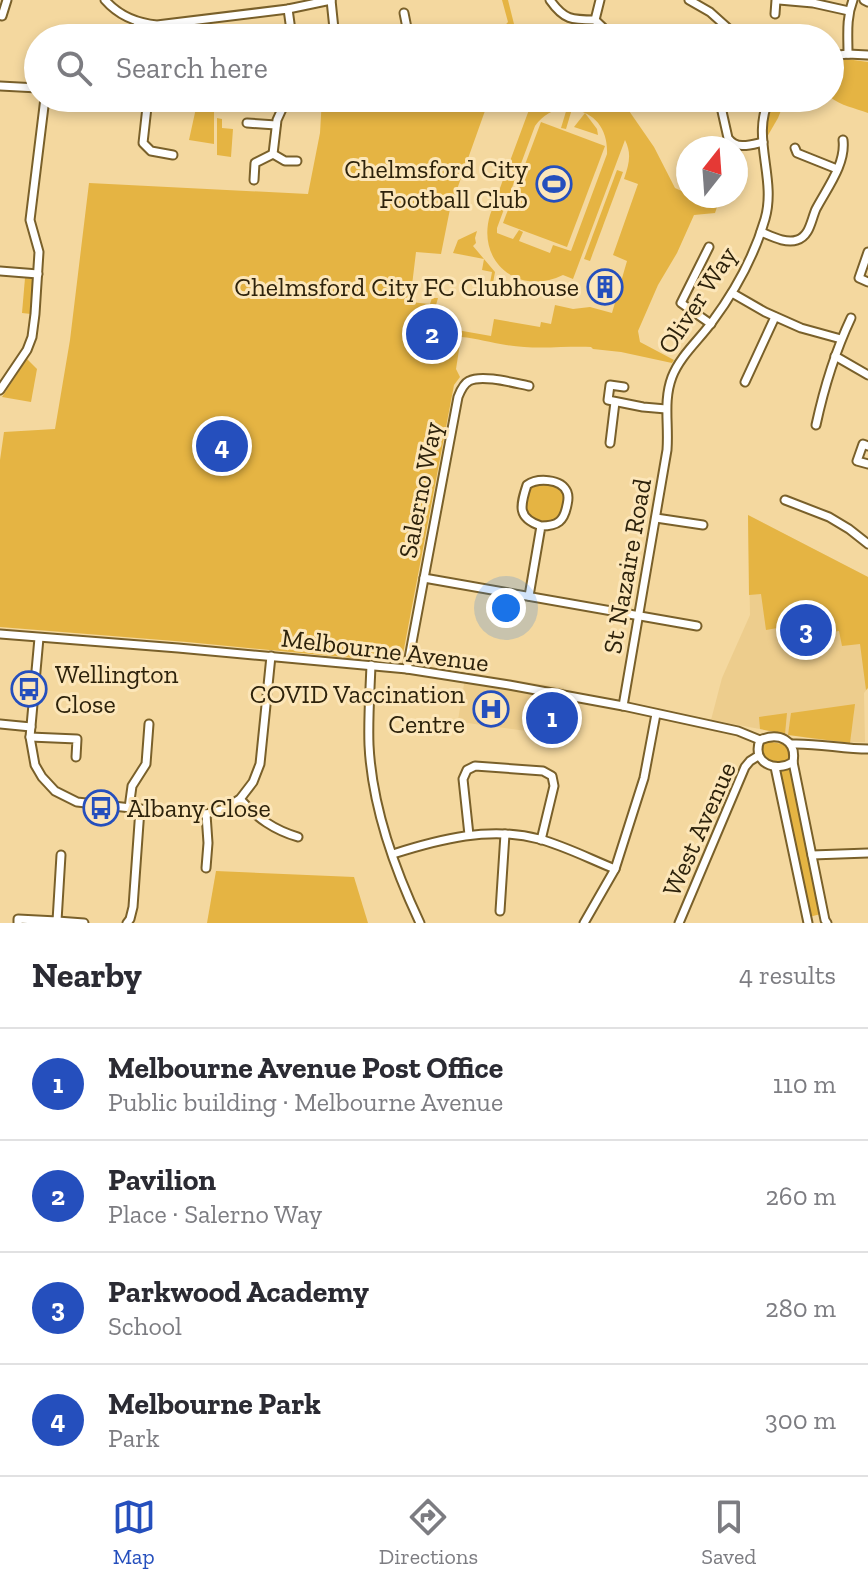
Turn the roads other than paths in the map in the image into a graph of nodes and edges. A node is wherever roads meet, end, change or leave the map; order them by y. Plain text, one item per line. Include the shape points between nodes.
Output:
1 (7, 0) edge
2 (105, 0) edge
3 (331, 0) edge
4 (550, 0) edge
5 (600, 0) edge
6 (689, 0) edge
7 (778, 0) edge
8 (853, 0) edge
9 (288, 9) junction
10 (849, 11) junction
11 (404, 13) dead end
12 (775, 14) dead end
13 (2, 16) edge
14 (595, 20) junction
15 (138, 22) joint
16 (157, 24) edge
17 (174, 24) edge
18 (290, 24) edge
19 (333, 24) edge
20 (406, 24) edge
21 (599, 24) edge
22 (723, 24) edge
23 (844, 54) edge
24 (848, 54) junction
25 (868, 55) edge
26 (0, 86) edge
27 (24, 87) edge
28 (43, 112) edge
29 (146, 112) edge
30 (281, 112) edge
31 (722, 112) edge
32 (765, 112) edge
33 (247, 123) dead end
34 (276, 125) junction
35 (843, 140) dead end
36 (763, 142) junction
37 (795, 148) dead end
38 (273, 154) junction
39 (173, 155) dead end
40 (297, 161) dead end
41 (837, 169) junction
42 (254, 180) dead end
43 (761, 232) junction
44 (709, 247) dead end
45 (868, 252) edge
46 (0, 271) edge
47 (38, 274) junction
48 (868, 282) edge
49 (732, 293) junction
50 (775, 317) junction
51 (851, 318) dead end
52 (711, 324) junction
53 (841, 339) junction
54 (835, 356) junction
55 (868, 375) edge
56 (745, 382) dead end
57 (529, 386) dead end
58 (624, 387) dead end
59 (0, 390) edge
60 (615, 402) junction
61 (666, 409) junction
62 (816, 425) dead end
63 (669, 432) joint
64 (610, 443) dead end
65 (868, 446) edge
66 (868, 464) edge
67 (785, 500) dead end
68 (656, 518) junction
69 (703, 525) dead end
70 (541, 526) junction
71 (868, 544) edge
72 (424, 578) junction
73 (529, 596) junction
74 (639, 615) junction
75 (697, 626) dead end
76 (0, 634) edge
77 (39, 638) junction
78 (271, 656) junction
79 (371, 665) junction
80 (407, 669) junction
81 (623, 706) junction
82 (656, 714) junction
83 (0, 724) edge
84 (149, 724) dead end
85 (31, 727) junction
86 (30, 737) junction
87 (760, 740) junction
88 (792, 744) junction
89 (868, 749) edge
90 (758, 756) junction
91 (76, 757) dead end
92 (793, 762) junction
93 (775, 767) junction
94 (240, 799) junction
95 (129, 808) junction
96 (140, 809) junction
97 (206, 814) junction
98 (505, 834) junction
99 (469, 835) junction
100 (298, 837) dead end
101 (541, 840) junction
102 (868, 853) edge
103 (393, 854) junction
104 (61, 855) dead end
105 (812, 855) junction
106 (206, 868) dead end
107 (615, 869) junction
108 (500, 911) dead end
109 (57, 921) edge
110 (826, 921) edge
111 (18, 923) edge
112 (84, 923) edge
113 (127, 923) edge
114 (420, 923) edge
115 (584, 923) edge
116 (679, 923) edge
117 (808, 923) edge

1 - 13 street
2 - 15 street
3 - 9 street
3 - 19 street
4 - 14 street via 568,18
5 - 14 street
6 - 22 street
7 - 10 street
7 - 12 street
8 - 10 street
9 - 17 street
9 - 18 street
10 - 24 street
11 - 20 street
14 - 21 street
15 - 16 street
23 - 24 street
24 - 25 street
26 - 27 street
28 - 47 street via 30,220 39,252
29 - 39 street via 143,143 151,151
30 - 34 street
31 - 36 street via 732,143
32 - 36 street, Oliver Way
33 - 34 street
34 - 38 street
35 - 41 street
36 - 43 street, Oliver Way via 769,191
37 - 41 street
38 - 40 street
38 - 42 street via 255,163
41 - 43 street via 805,236 790,241
43 - 49 street, Oliver Way
44 - 52 street via 681,303
45 - 48 street via 859,278
46 - 47 street
47 - 59 street via 32,337
49 - 50 street
49 - 52 street, Oliver Way
50 - 53 street
50 - 56 street
51 - 53 street
52 - 61 street, Oliver Way via 673,374
53 - 54 street
54 - 55 street
54 - 62 street
57 - 72 street, Salerno Way via 482,378 463,387
58 - 60 street, St Nazaire Road via 610,385 608,400
60 - 61 street
60 - 64 street, St Nazaire Road
61 - 63 street, Oliver Way
63 - 68 street, St Nazaire Road
65 - 66 street via 863,444 857,461
67 - 71 street via 829,517
68 - 69 street
68 - 74 street, St Nazaire Road
70 - 70 street via 561,521 568,493 556,483 536,480 527,485 522,511
70 - 73 street
72 - 73 street
72 - 80 street, Salerno Way
73 - 74 street
74 - 75 street
74 - 81 street, St Nazaire Road
76 - 77 street, Melbourne Avenue
77 - 78 street, Melbourne Avenue
77 - 85 street
78 - 79 street, Melbourne Avenue
78 - 94 street via 260,764
79 - 80 street, Melbourne Avenue
79 - 103 street via 370,762
80 - 81 street, Melbourne Avenue
81 - 82 street, Melbourne Avenue
82 - 87 street, Melbourne Avenue
82 - 107 street via 644,778
83 - 85 street
84 - 95 street via 146,764 132,786
85 - 86 street
86 - 91 street via 77,739
86 - 95 street via 35,765 55,791 77,802
87 - 88 street, Melbourne Avenue via 776,737
87 - 90 street
88 - 89 street, Melbourne Avenue
88 - 92 street
90 - 93 street
90 - 116 street, West Avenue via 745,767
92 - 93 street
92 - 105 street
93 - 117 street
94 - 97 street
94 - 100 street via 273,828
95 - 96 street
96 - 97 street
96 - 113 street via 133,907
97 - 106 street
98 - 99 street
98 - 101 street
98 - 108 street
99 - 101 street via 464,773 475,766 552,776
99 - 103 street
101 - 107 street
102 - 105 street
103 - 114 street
104 - 109 street
105 - 110 street
107 - 115 street
109 - 111 street
109 - 112 street
110 - 117 street via 816,918

